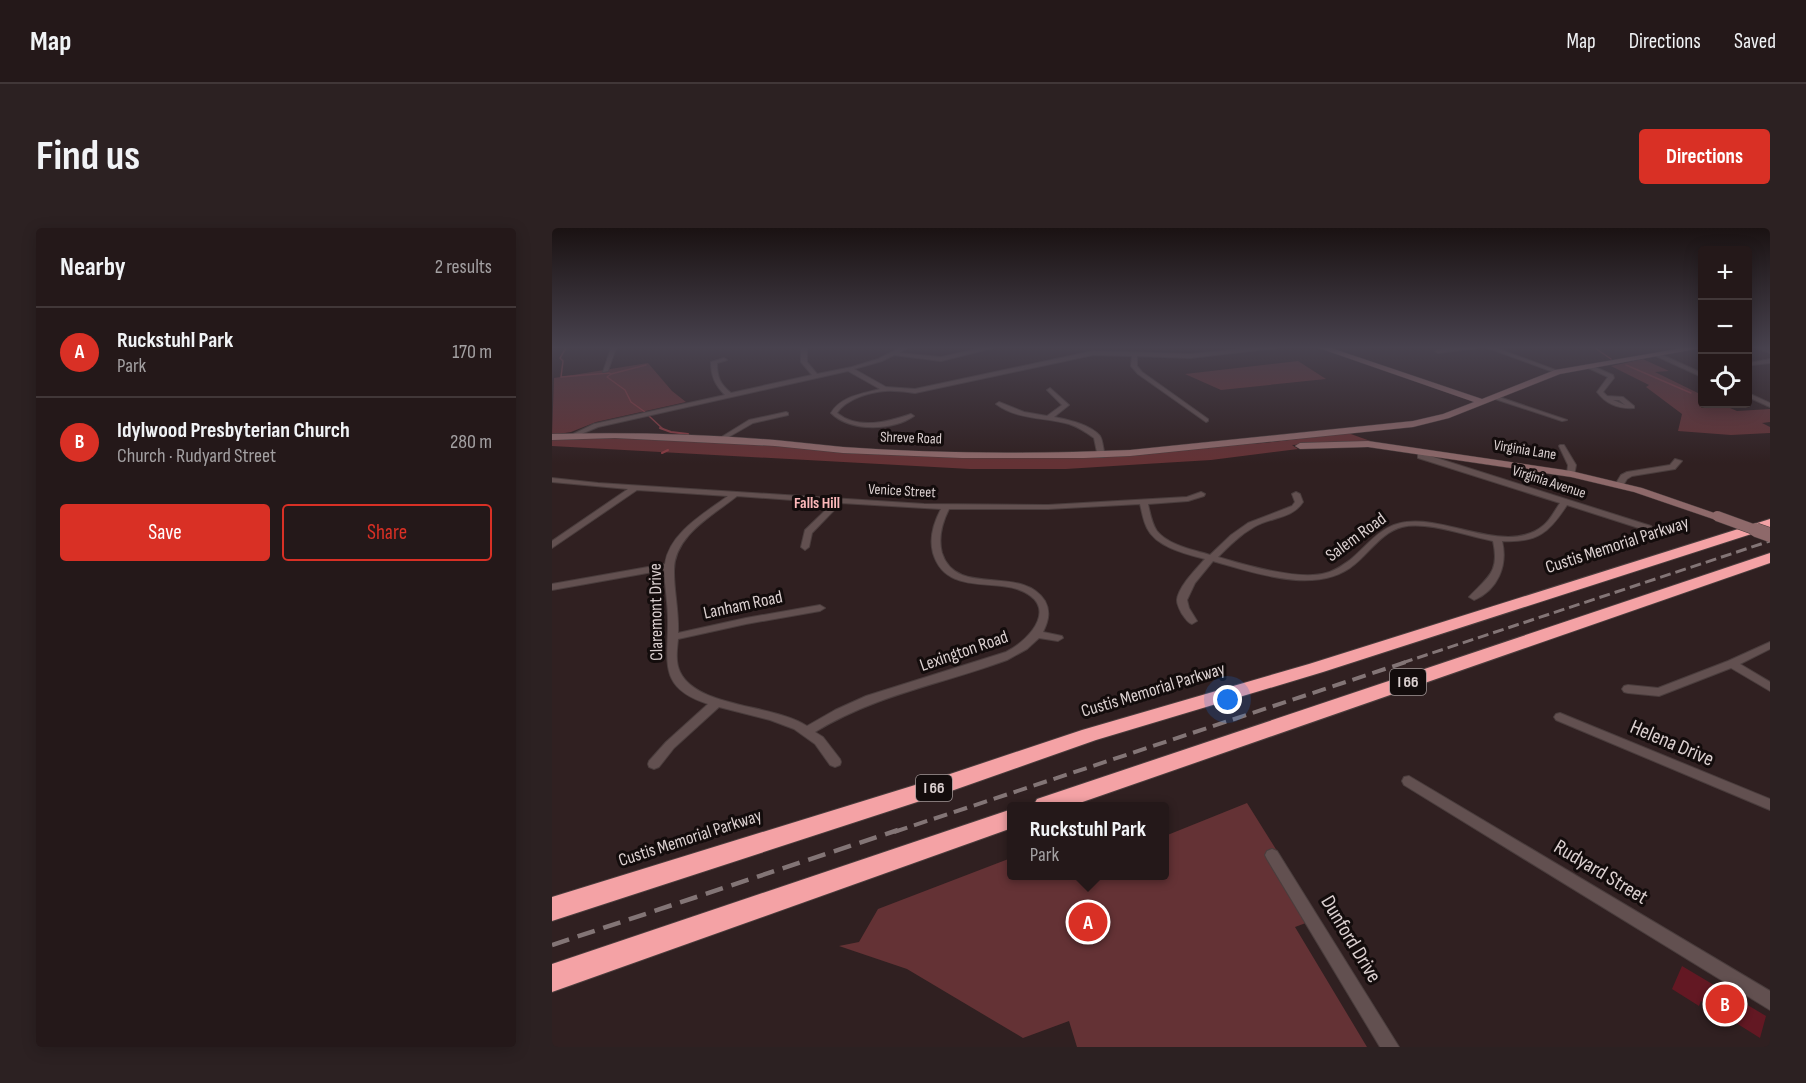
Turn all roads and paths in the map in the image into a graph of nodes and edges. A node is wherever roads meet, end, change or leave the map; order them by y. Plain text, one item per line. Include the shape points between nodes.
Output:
1 (719, 386) edge
2 (769, 386) edge
3 (880, 386) edge
4 (941, 386) edge
5 (1159, 386) edge
6 (1436, 386) edge
7 (1522, 386) edge
8 (1604, 386) edge
9 (885, 389) junction
10 (1050, 390) dead end
11 (729, 395) junction
12 (1494, 397) junction
13 (1752, 397) edge
14 (1605, 398) dead end
15 (1483, 402) junction
16 (999, 404) dead end
17 (1770, 405) edge
18 (786, 414) dead end
19 (911, 416) dead end
20 (1050, 417) junction
21 (1206, 420) dead end
22 (1564, 420) dead end
23 (574, 435) junction
24 (552, 437) edge
25 (1269, 440) junction
26 (718, 441) junction
27 (1562, 446) dead end
28 (1101, 455) junction
29 (1421, 456) dead end
30 (1450, 460) junction
31 (1678, 461) dead end
32 (1571, 474) junction
33 (552, 480) edge
34 (1619, 485) junction
35 (635, 488) junction
36 (735, 494) junction
37 (1201, 494) dead end
38 (1296, 494) dead end
39 (839, 501) junction
40 (1144, 502) junction
41 (1565, 502) junction
42 (946, 507) junction
43 (1770, 523) edge
44 (1648, 528) dead end
45 (1770, 536) edge
46 (1497, 538) junction
47 (552, 545) edge
48 (805, 547) dead end
49 (1212, 558) junction
50 (1770, 558) edge
51 (670, 566) junction
52 (552, 587) edge
53 (1474, 597) dead end
54 (820, 608) dead end
55 (1192, 621) dead end
56 (1037, 634) junction
57 (674, 637) junction
58 (1058, 638) dead end
59 (1770, 645) edge
60 (1732, 664) junction
61 (1770, 687) edge
62 (1628, 689) dead end
63 (717, 702) junction
64 (1560, 717) dead end
65 (809, 730) junction
66 (835, 762) dead end
67 (654, 764) dead end
68 (1409, 781) dead end
69 (1060, 802) edge
70 (1770, 805) edge
71 (1007, 819) edge
72 (1272, 855) dead end
73 (552, 909) edge
74 (552, 978) edge
75 (1770, 1001) edge
76 (1390, 1047) edge

1 - 11 street
2 - 11 street
3 - 9 street
4 - 9 street
5 - 21 street
6 - 15 main road
7 - 12 main road, Shreve Road
8 - 14 street via 1599,392
9 - 19 street via 845,402 834,414 844,421 870,424
10 - 20 street via 1066,405
11 - 23 street via 596,425
12 - 15 main road, Shreve Road
12 - 22 street
13 - 17 street
15 - 25 main road, Shreve Road via 1413,424
16 - 20 street via 1016,413
18 - 26 street via 751,421
20 - 28 street via 1071,422 1093,434
23 - 24 main road, Shreve Road
23 - 26 main road, Shreve Road
25 - 28 main road, Shreve Road
25 - 30 main road, Virginia Lane via 1286,447 1368,444
26 - 28 main road, Shreve Road via 962,455
27 - 32 street via 1572,465
29 - 30 street, Virginia Avenue
30 - 32 main road, Virginia Lane
30 - 41 street, Virginia Avenue
31 - 34 street via 1672,467 1630,474
32 - 34 main road, Virginia Lane
33 - 35 street, Venice Street
34 - 45 main road, Virginia Lane, bridge
35 - 36 street, Venice Street
35 - 47 street
36 - 39 street, Venice Street
36 - 51 street, Claremont Drive via 687,533 674,549
37 - 40 street, Venice Street via 1188,499
38 - 49 street via 1299,502 1295,508 1249,525
39 - 42 street, Venice Street
39 - 48 street via 808,532
40 - 42 street, Venice Street
40 - 49 street, Salem Road via 1150,527 1159,539 1174,548
41 - 44 street, Virginia Avenue
41 - 46 street, Salem Road via 1544,530
42 - 56 street via 935,536 946,570 968,581 1017,587 1038,598 1044,609
43 - 73 highway, Custis Memorial Parkway / I 66 via 1316,668 1089,735
46 - 49 street, Salem Road via 1427,524 1398,525 1340,571 1318,578 1291,576
46 - 53 street via 1502,554 1500,568
49 - 55 street via 1183,596 1183,606
50 - 69 highway, I 66
51 - 52 street
51 - 57 street, Claremont Drive
54 - 57 street, Lanham Road
56 - 58 street
56 - 65 street, Lexington Road via 1010,654 872,699
57 - 63 street, Claremont Drive via 672,665 679,682 697,696
59 - 60 street
60 - 61 street
60 - 62 street via 1659,692
63 - 65 street, Claremont Drive via 783,718
63 - 67 street
64 - 70 street, Helena Drive
65 - 66 street, Claremont Drive via 830,750
68 - 75 street, Rudyard Street
71 - 74 highway
72 - 76 street, Dunford Drive

